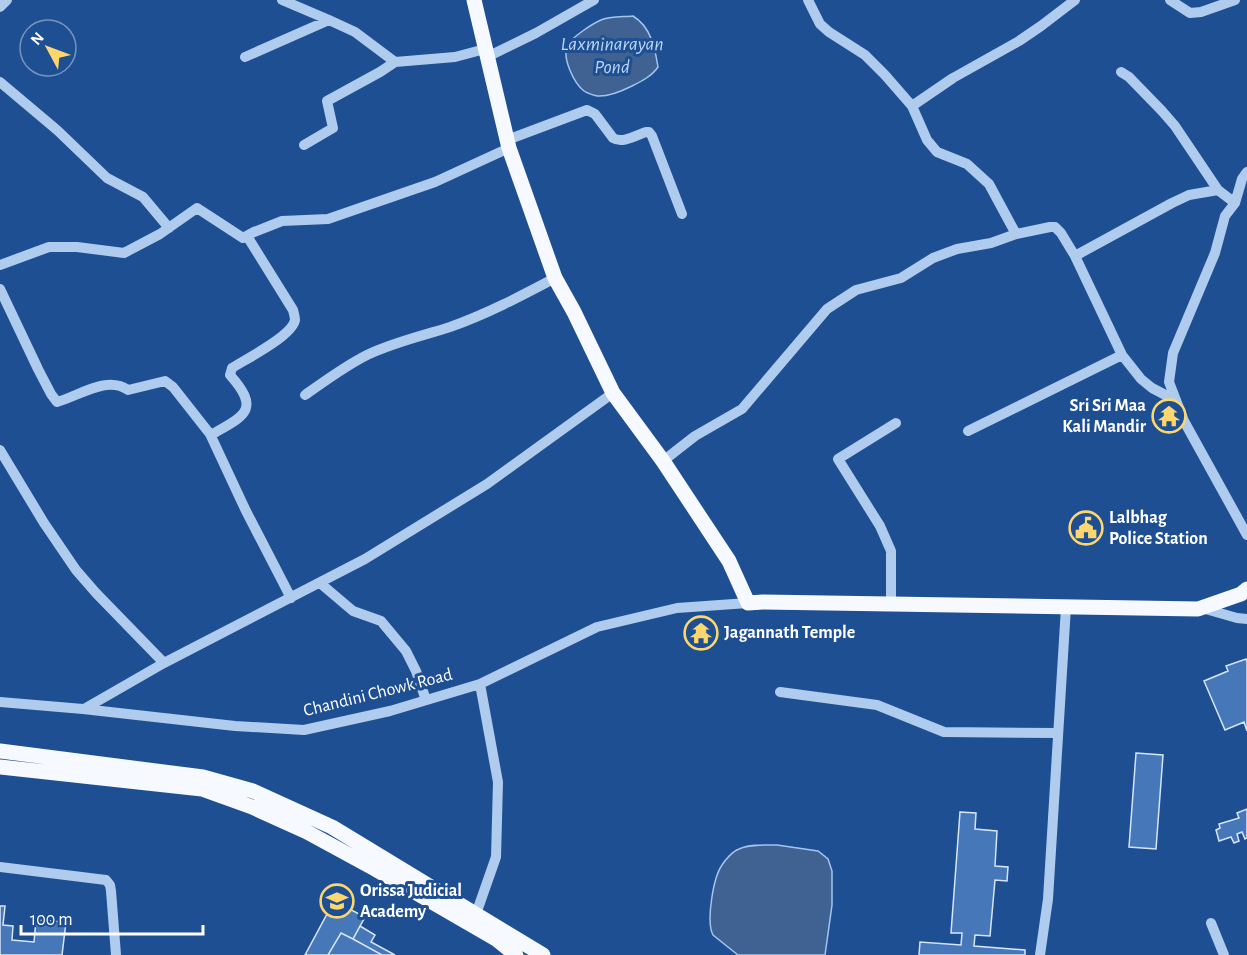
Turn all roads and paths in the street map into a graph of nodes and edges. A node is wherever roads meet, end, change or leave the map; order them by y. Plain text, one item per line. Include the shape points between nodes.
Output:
1 (7, 0) edge
2 (282, 0) edge
3 (474, 0) edge
4 (594, 0) edge
5 (808, 0) edge
6 (1075, 0) edge
7 (1170, 0) edge
8 (1234, 0) edge
9 (578, 4) edge
10 (0, 7) edge
11 (329, 20) junction
12 (486, 53) junction
13 (245, 57) dead end
14 (395, 62) junction
15 (1121, 72) dead end
16 (0, 82) edge
17 (912, 106) junction
18 (508, 144) junction
19 (304, 145) dead end
20 (1247, 172) edge
21 (1218, 190) junction
22 (1235, 203) junction
23 (682, 214) dead end
24 (169, 228) junction
25 (1016, 234) junction
26 (247, 236) junction
27 (1075, 256) junction
28 (0, 265) edge
29 (555, 278) junction
30 (0, 289) edge
31 (1122, 355) junction
32 (613, 393) junction
33 (304, 395) dead end
34 (1175, 400) junction
35 (896, 423) dead end
36 (968, 431) dead end
37 (211, 435) junction
38 (0, 450) edge
39 (663, 461) junction
40 (1247, 535) edge
41 (320, 583) junction
42 (1247, 589) edge
43 (291, 598) junction
44 (748, 603) junction
45 (891, 604) junction
46 (1066, 607) junction
47 (1202, 608) junction
48 (1247, 619) edge
49 (164, 663) junction
50 (480, 684) junction
51 (780, 692) dead end
52 (426, 700) junction
53 (0, 702) edge
54 (83, 709) junction
55 (1058, 733) junction
56 (0, 751) edge
57 (0, 767) edge
58 (0, 867) edge
59 (476, 914) junction
60 (1211, 923) dead end
61 (116, 955) edge
62 (516, 955) edge
63 (543, 955) edge
64 (1040, 955) edge
65 (1224, 955) edge

1 - 10 street
2 - 11 street
3 - 12 main road
4 - 9 street
5 - 17 street via 820,24 864,55
6 - 17 street via 1019,41 952,78
7 - 8 street via 1190,14
9 - 12 street via 536,33
11 - 13 street
11 - 14 street via 355,32
12 - 14 street
12 - 18 main road
14 - 19 street via 327,101 333,128
15 - 21 street via 1175,126
16 - 24 street via 57,129 107,178 143,197
17 - 25 street via 927,140 937,152 967,164 989,184
18 - 23 street via 587,110 617,141 649,132
18 - 26 street via 435,182 328,219 282,221
18 - 29 main road
20 - 22 street
21 - 22 street
21 - 27 street via 1189,195
22 - 34 street via 1225,216 1215,253 1173,354 1169,382
24 - 26 street via 197,208 243,238
24 - 28 street via 124,253 49,247
25 - 27 street via 1055,227
25 - 39 street via 957,249 933,258 901,279 856,290 827,309 742,409 695,436
26 - 37 street via 293,310 295,320 266,349 232,368 230,375 247,400 247,410 241,418
27 - 31 street
29 - 32 main road
29 - 33 street via 499,307 368,355
30 - 37 street via 57,402 102,385 113,384 128,390 165,381
31 - 34 street via 1140,379
31 - 36 street
32 - 39 main road
32 - 41 street via 487,484
34 - 40 street
35 - 45 street via 838,459 891,550
37 - 43 street
38 - 49 street via 76,570
39 - 44 main road via 729,561
41 - 43 street
41 - 52 street via 353,611 381,621 406,651
42 - 47 main road
43 - 49 street
44 - 45 main road
44 - 50 street, Chandini Chowk Road via 677,608 597,627
45 - 46 main road
46 - 47 main road
46 - 55 street
47 - 48 street
49 - 54 street
50 - 52 street, Chandini Chowk Road
50 - 59 street via 498,782 496,857
51 - 55 street via 877,705 944,732
52 - 54 street, Chandini Chowk Road via 304,730
53 - 54 street, Chandini Chowk Road
55 - 64 street via 1048,899
56 - 59 main road via 203,777 253,791 332,827
57 - 62 main road via 202,789 252,807 375,869 496,939
58 - 61 street via 106,880 111,891
59 - 63 main road
60 - 65 street

